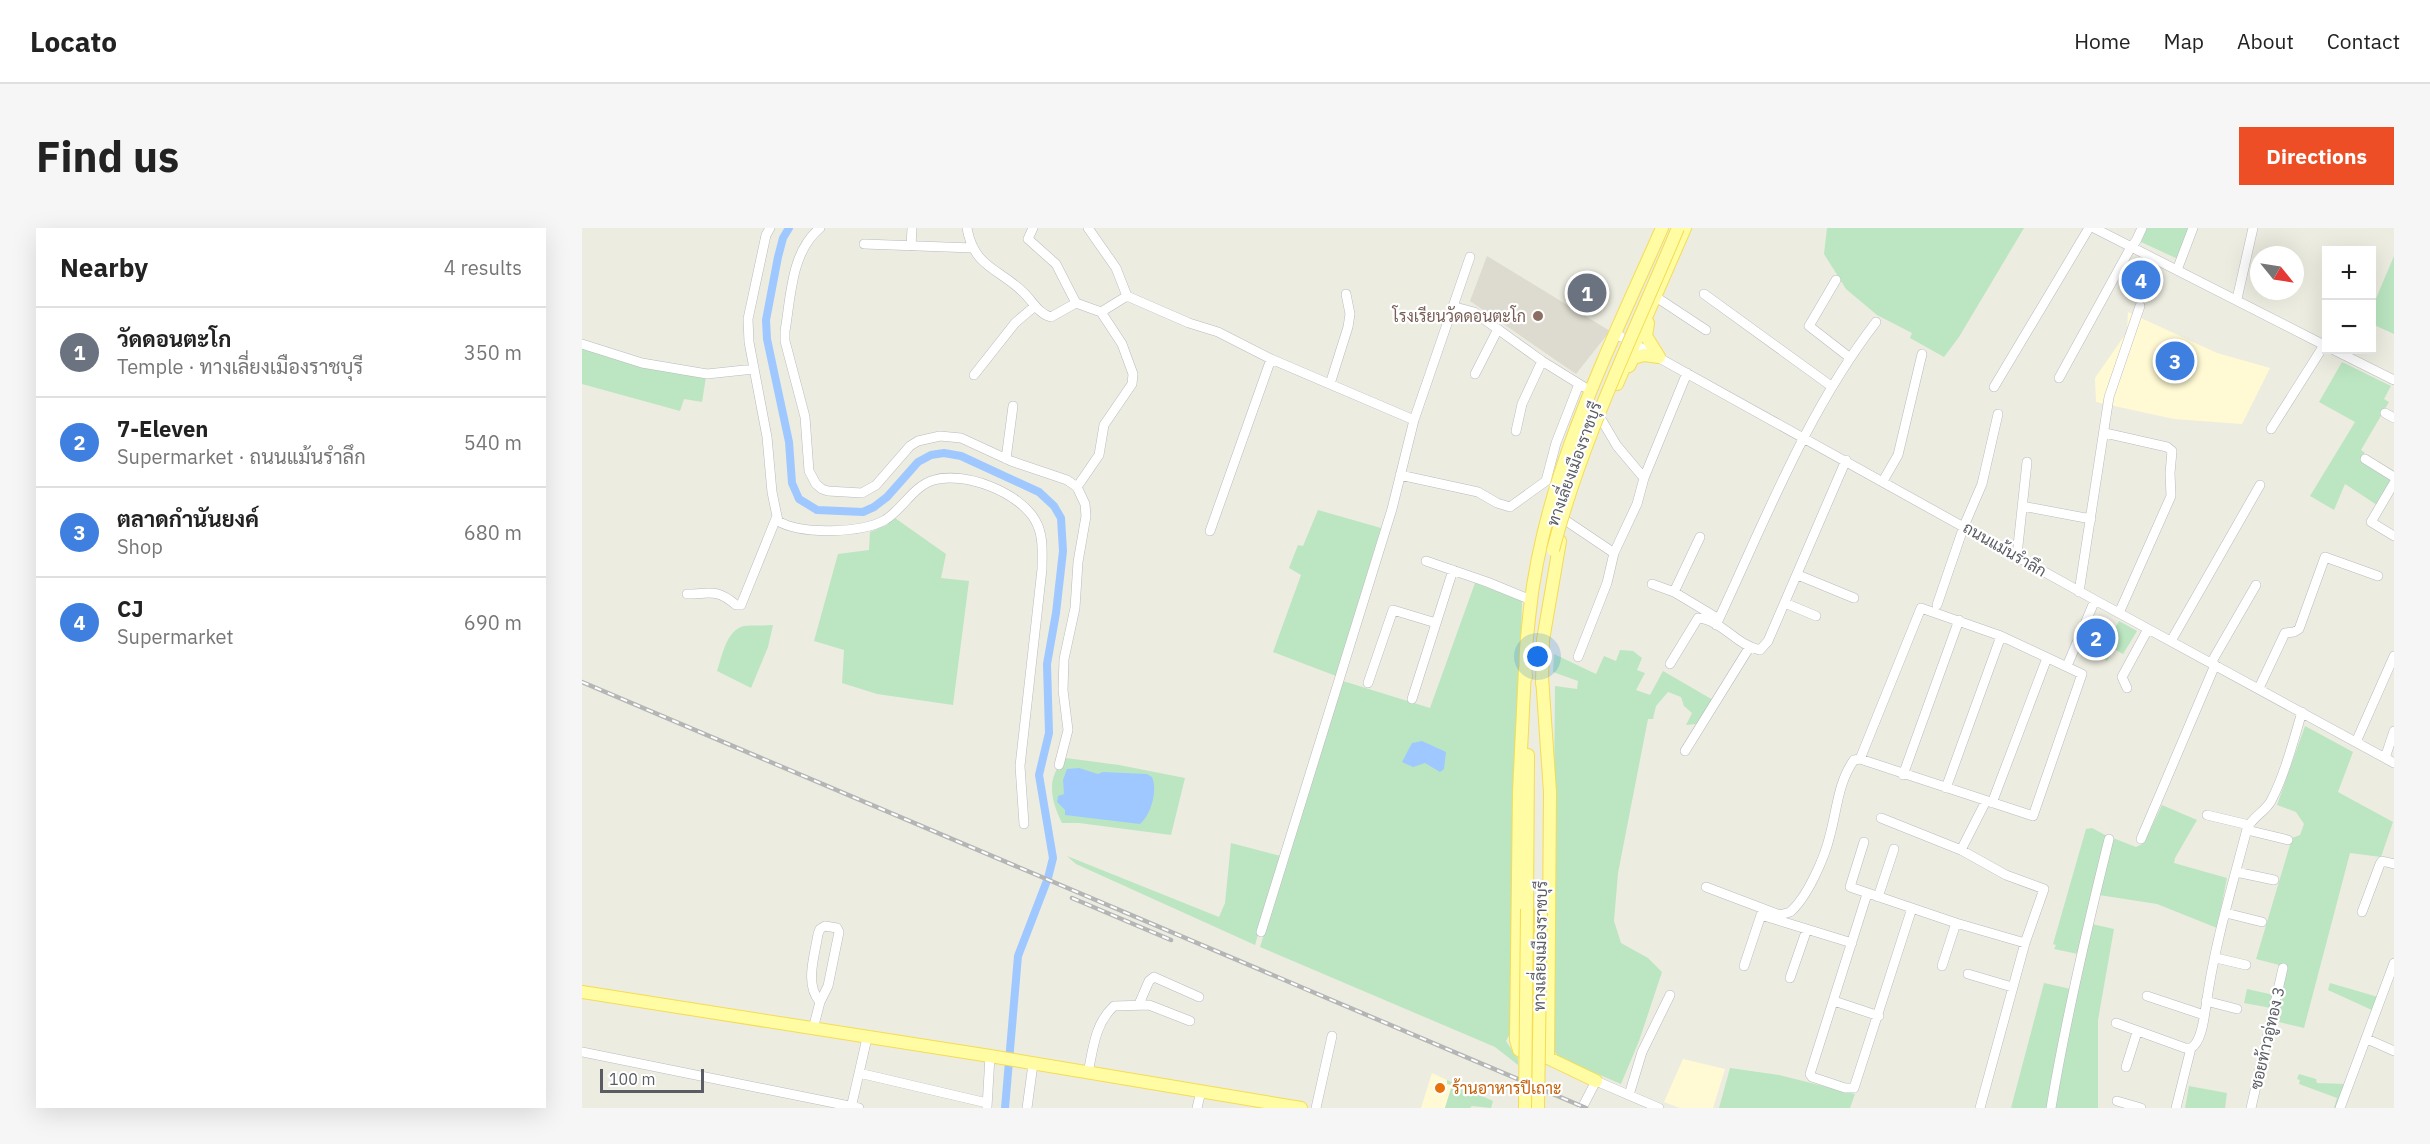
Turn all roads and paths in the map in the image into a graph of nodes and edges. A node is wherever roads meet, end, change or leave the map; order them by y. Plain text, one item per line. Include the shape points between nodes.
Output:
1 (770, 228) edge
2 (820, 228) edge
3 (912, 228) edge
4 (967, 228) edge
5 (1033, 228) edge
6 (1088, 228) edge
7 (1662, 228) edge
8 (1670, 228) edge
9 (1678, 228) edge
10 (1685, 228) edge
11 (2089, 228) edge
12 (2094, 228) edge
13 (2142, 228) edge
14 (2193, 228) edge
15 (2253, 228) edge
16 (864, 244) dead end
17 (910, 246) junction
18 (2131, 247) junction
19 (973, 248) junction
20 (1470, 257) dead end
21 (2178, 270) junction
22 (1836, 280) dead end
23 (1346, 294) dead end
24 (1704, 294) dead end
25 (1127, 296) junction
26 (1656, 297) junction
27 (2237, 299) junction
28 (1076, 303) junction
29 (1035, 306) junction
30 (2140, 306) dead end
31 (1101, 312) junction
32 (1452, 312) junction
33 (1649, 313) junction
34 (1876, 322) dead end
35 (1498, 329) junction
36 (1706, 330) dead end
37 (1616, 334) junction
38 (2322, 343) edge
39 (582, 344) edge
40 (1635, 344) junction
41 (1922, 354) dead end
42 (2323, 354) edge
43 (2344, 354) edge
44 (1659, 357) junction
45 (1849, 357) junction
46 (1271, 359) junction
47 (1542, 361) junction
48 (754, 369) junction
49 (1687, 373) junction
50 (1475, 374) dead end
51 (974, 375) dead end
52 (2059, 378) dead end
53 (1619, 380) junction
54 (2394, 380) edge
55 (1330, 384) junction
56 (1579, 384) junction
57 (1832, 386) junction
58 (1994, 387) dead end
59 (1591, 391) junction
60 (1013, 406) dead end
61 (1998, 414) dead end
62 (1601, 419) junction
63 (1414, 420) junction
64 (2271, 429) dead end
65 (1516, 431) dead end
66 (2105, 433) junction
67 (1804, 437) junction
68 (1006, 459) junction
69 (2366, 459) dead end
70 (1846, 460) junction
71 (2027, 462) dead end
72 (1400, 475) junction
73 (2394, 477) edge
74 (1644, 478) junction
75 (1883, 481) junction
76 (2394, 483) edge
77 (2260, 485) dead end
78 (1077, 487) junction
79 (2022, 506) junction
80 (777, 516) junction
81 (2091, 519) junction
82 (1565, 520) junction
83 (1964, 526) junction
84 (1210, 531) dead end
85 (2394, 536) edge
86 (1700, 537) dead end
87 (1549, 549) junction
88 (1614, 553) junction
89 (2016, 555) junction
90 (1426, 561) dead end
91 (1453, 570) junction
92 (1798, 574) junction
93 (2378, 576) dead end
94 (1652, 584) dead end
95 (2256, 585) dead end
96 (1674, 592) junction
97 (2079, 592) junction
98 (687, 594) dead end
99 (1854, 598) dead end
100 (1531, 600) junction
101 (2095, 600) junction
102 (1785, 603) junction
103 (1936, 605) dead end
104 (2119, 613) junction
105 (1816, 616) dead end
106 (1959, 620) junction
107 (1718, 622) junction
108 (1436, 623) junction
109 (2148, 629) junction
110 (2001, 636) junction
111 (1543, 640) junction
112 (2170, 641) junction
113 (1749, 648) junction
114 (2394, 656) edge
115 (1578, 657) dead end
116 (2047, 658) junction
117 (1670, 664) dead end
118 (2213, 664) junction
119 (2067, 666) junction
120 (1525, 669) junction
121 (1542, 677) junction
122 (1368, 683) dead end
123 (2127, 688) dead end
124 (2259, 688) junction
125 (1412, 699) dead end
126 (1529, 712) junction
127 (2302, 712) junction
128 (2394, 731) edge
129 (2356, 742) junction
130 (1685, 751) dead end
131 (1860, 759) junction
132 (2390, 761) edge
133 (1059, 765) dead end
134 (1903, 775) junction
135 (1946, 788) junction
136 (1989, 802) junction
137 (2207, 815) dead end
138 (1881, 818) dead end
139 (1023, 824) dead end
140 (2248, 828) junction
141 (2109, 839) dead end
142 (2141, 839) dead end
143 (2288, 840) dead end
144 (1864, 842) dead end
145 (1894, 849) dead end
146 (1961, 850) junction
147 (2394, 864) edge
148 (2236, 872) junction
149 (2274, 880) dead end
150 (1706, 887) dead end
151 (1867, 894) junction
152 (1878, 897) junction
153 (1912, 908) junction
154 (2362, 912) dead end
155 (2226, 913) junction
156 (2262, 922) dead end
157 (1956, 923) junction
158 (1807, 928) junction
159 (1261, 932) dead end
160 (1851, 943) junction
161 (2025, 943) junction
162 (2216, 958) junction
163 (2394, 963) edge
164 (2246, 965) dead end
165 (1744, 966) dead end
166 (1942, 966) dead end
167 (2283, 968) dead end
168 (1968, 974) dead end
169 (1790, 978) dead end
170 (2012, 987) junction
171 (582, 992) edge
172 (1670, 995) dead end
173 (2389, 995) edge
174 (2147, 996) dead end
175 (1199, 997) dead end
176 (1834, 1000) junction
177 (2206, 1001) junction
178 (820, 1002) junction
179 (1139, 1004) junction
180 (2237, 1009) dead end
181 (2204, 1015) junction
182 (1878, 1016) junction
183 (1190, 1021) dead end
184 (2116, 1023) dead end
185 (813, 1029) junction
186 (2137, 1032) junction
187 (1332, 1036) dead end
188 (867, 1038) junction
189 (2367, 1039) junction
190 (2191, 1048) junction
191 (2394, 1051) edge
192 (582, 1052) edge
193 (994, 1057) junction
194 (1548, 1058) junction
195 (1031, 1063) junction
196 (2126, 1067) dead end
197 (1088, 1072) junction
198 (859, 1073) junction
199 (1596, 1081) junction
200 (1201, 1091) junction
201 (1629, 1095) junction
202 (2117, 1101) dead end
203 (987, 1105) edge
204 (854, 1108) edge
205 (1027, 1108) edge
206 (1197, 1108) edge
207 (1301, 1108) edge
208 (1316, 1108) edge
209 (1525, 1108) edge
210 (1538, 1108) edge
211 (1582, 1108) edge
212 (1659, 1108) edge
213 (1980, 1108) edge
214 (2052, 1108) edge
215 (2141, 1108) edge
216 (2176, 1108) edge
217 (2251, 1108) edge
218 (2340, 1108) edge

1 - 48 street via 748,319
2 - 68 street via 798,257 785,331 805,417 809,471 816,484 828,491 862,493 876,485 910,447 940,436 961,438
3 - 17 street
4 - 19 street
5 - 28 street via 1028,239 1056,264
6 - 25 street via 1116,268
7 - 37 main road, ทางเลี่ยงเมืองราชบุรี
8 - 87 main road, ทางเลี่ยงเมืองราชบุรี via 1570,465
9 - 87 main road, ทางเลี่ยงเมืองราชบุรี, bridge via 1585,448
10 - 26 main road, ทางเลี่ยงเมืองราชบุรี
11 - 58 street
12 - 18 street
13 - 18 street
14 - 21 street
15 - 27 street
16 - 17 street
17 - 19 street
18 - 21 street
18 - 52 street
19 - 29 street via 986,266 1023,291
20 - 32 street
21 - 27 street
22 - 45 street via 1809,326
23 - 55 street via 1348,327
24 - 57 street
25 - 31 street
25 - 46 street via 1218,332
26 - 33 main road, ทางเลี่ยงเมืองราชบุรี
26 - 36 street
27 - 38 street
28 - 29 street via 1052,317
28 - 31 street
29 - 51 street via 1015,323
30 - 66 street via 2109,397
31 - 78 street via 1122,344 1133,374 1132,384 1104,425 1099,455
32 - 35 street via 1466,309
32 - 63 street
33 - 40 main road, ทางเลี่ยงเมืองราชบุรี
33 - 44 main road via 1646,336
34 - 45 street
35 - 47 street
35 - 50 street
37 - 40 street, ถนนแม้นรำลึก
37 - 59 main road, ทางเลี่ยงเมืองราชบุรี
39 - 48 street via 642,363 707,374
40 - 44 street, ถนนแม้นรำลึก
40 - 53 main road, ทางเลี่ยงเมืองราชบุรี
41 - 75 street via 1898,455
42 - 64 street
43 - 54 street
44 - 49 street, ถนนแม้นรำลึก
44 - 53 main road via 1634,358
45 - 57 street
46 - 55 street
46 - 84 street
47 - 56 street
47 - 65 street via 1522,404
48 - 80 street
49 - 67 street, ถนนแม้นรำลึก
49 - 74 street
53 - 62 main road, ทางเลี่ยงเมืองราชบุรี
55 - 63 street
56 - 59 street
56 - 72 street via 1546,481 1510,507 1478,492
57 - 67 street
59 - 100 main road, ทางเลี่ยงเมืองราชบุรี via 1551,504 1537,555
60 - 68 street
61 - 83 street via 1982,483
62 - 74 street
62 - 82 main road, ทางเลี่ยงเมืองราชบุรี
63 - 72 street
66 - 81 street
66 - 104 street via 2172,451 2170,496
67 - 70 street, ถนนแม้นรำลึก
67 - 107 street
68 - 78 street
69 - 73 street
70 - 75 street, ถนนแม้นรำลึก
70 - 92 street
71 - 79 street
72 - 159 street
74 - 88 street via 1637,504
75 - 83 street, ถนนแม้นรำลึก
76 - 85 street via 2371,522
77 - 112 street
78 - 133 street via 1086,516 1075,608 1064,659 1068,730
79 - 81 street
79 - 89 street
80 - 98 street via 741,605 706,591
80 - 139 street via 778,521 797,530 866,527 886,519 922,486 946,476 988,485 1027,509 1035,520 1042,544 1042,569 1020,766
81 - 97 street
82 - 88 street
82 - 111 main road, ทางเลี่ยงเมืองราชบุรี
83 - 89 street, ถนนแม้นรำลึก
83 - 103 street
86 - 96 street
87 - 111 main road, ทางเลี่ยงเมืองราชบุรี
87 - 126 main road, ทางเลี่ยงเมืองราชบุรี via 1535,614
88 - 115 street via 1603,595
89 - 97 street, ถนนแม้นรำลึก
90 - 91 street
91 - 100 street
91 - 108 street
92 - 99 street
92 - 102 street
93 - 124 street via 2325,557 2300,629 2285,633
94 - 96 street
95 - 118 street
96 - 107 street
97 - 101 street, ถนนแม้นรำลึก
100 - 120 main road, ทางเลี่ยงเมืองราชบุรี
101 - 104 street, ถนนแม้นรำลึก
101 - 119 street
102 - 105 street
102 - 113 street via 1768,641 1760,650
104 - 109 street, ถนนแม้นรำลึก
106 - 110 street
106 - 131 street via 1921,608
106 - 134 street
107 - 113 street
107 - 117 street via 1698,618
108 - 122 street via 1393,610
108 - 125 street
109 - 112 street, ถนนแม้นรำลึก
109 - 123 street via 2121,677
110 - 116 street
110 - 135 street
111 - 121 main road, ทางเลี่ยงเมืองราชบุรี
112 - 118 street, ถนนแม้นรำลึก
113 - 130 street
114 - 129 street
116 - 119 street
116 - 136 street
118 - 124 street, ถนนแม้นรำลึก
118 - 142 street
119 - 136 street via 2082,674 2033,816
120 - 126 main road, ทางเลี่ยงเมืองราชบุรี
120 - 194 main road via 1515,1040 1519,1050 1530,1057
121 - 194 main road via 1550,792
121 - 210 main road, ทางเลี่ยงเมืองราชบุรี, bridge
124 - 127 street, ถนนแม้นรำลึก
126 - 209 main road, ทางเลี่ยงเมืองราชบุรี, bridge
127 - 129 street, ถนนแม้นรำลึก
127 - 140 street via 2270,803 2251,820
128 - 132 street
129 - 132 street, ถนนแม้นรำลึก
131 - 134 street
131 - 150 street via 1854,760 1848,769 1820,863 1790,912 1780,915
134 - 135 street
135 - 136 street
136 - 146 street
137 - 140 street
138 - 146 street
140 - 143 street
140 - 148 street
141 - 214 street via 2086,930
144 - 151 street via 1850,887
145 - 152 street
146 - 161 street via 2006,875 2044,889
147 - 154 street via 2382,861
148 - 149 street
148 - 155 street
151 - 152 street
151 - 160 street
152 - 153 street
153 - 157 street
153 - 182 street
155 - 156 street
155 - 162 street
157 - 161 street
157 - 166 street
158 - 160 street
158 - 165 street via 1761,915
158 - 169 street
160 - 176 street
161 - 170 street
162 - 164 street
162 - 177 street
163 - 173 street
167 - 217 street, ซอยท้าวอู่ทอง 3
168 - 170 street
170 - 213 street
171 - 185 main road
172 - 201 street via 1642,1052
173 - 189 street
174 - 181 street
175 - 179 street via 1154,977
176 - 182 street
176 - 182 street via 1812,1077 1854,1088
177 - 180 street
177 - 181 street
178 - 178 street via 828,986 839,932 825,926 818,934 812,974 814,992
178 - 185 street
179 - 183 street
179 - 197 street via 1114,1006 1103,1016
181 - 190 street via 2197,1042
184 - 186 street
185 - 188 main road
186 - 190 street
186 - 196 street
187 - 208 street
188 - 193 main road
188 - 198 street
189 - 191 street
189 - 218 street
190 - 216 street
192 - 204 street
193 - 195 main road
193 - 203 street
194 - 199 main road
195 - 197 main road
195 - 205 street
197 - 200 main road
198 - 203 street
198 - 204 street
199 - 201 street
199 - 211 street
200 - 206 street
200 - 207 main road
201 - 212 street
202 - 215 street

